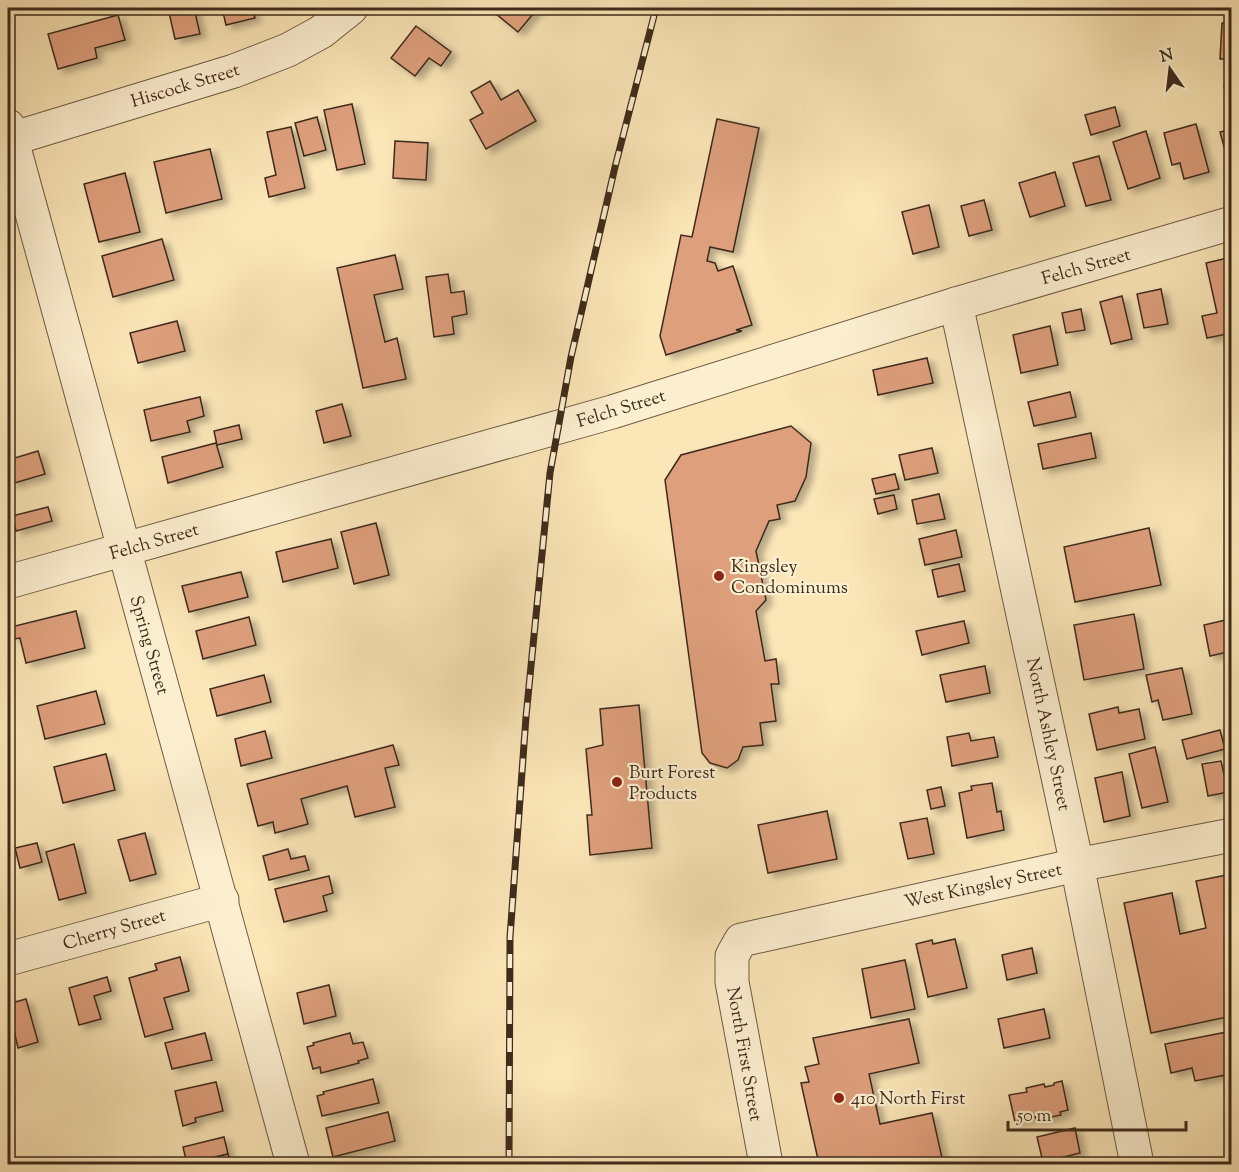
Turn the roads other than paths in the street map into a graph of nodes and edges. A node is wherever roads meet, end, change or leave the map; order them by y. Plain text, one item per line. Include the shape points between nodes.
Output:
1 (351, 8) edge
2 (9, 135) edge
3 (1232, 223) edge
4 (956, 304) junction
5 (123, 549) junction
6 (8, 582) edge
7 (1232, 835) edge
8 (1077, 865) junction
9 (222, 900) junction
10 (738, 944) joint
11 (8, 959) edge
12 (293, 1164) edge
13 (766, 1164) edge
14 (1137, 1164) edge

1 - 2 street, Hiscock Street via 321,32 288,50 234,71
2 - 5 street, Spring Street
3 - 4 street, Felch Street
4 - 5 street, Felch Street via 612,411
4 - 8 street, North Ashley Street
5 - 6 street, Felch Street
5 - 9 street, Spring Street
7 - 8 street, West Kingsley Street
8 - 10 street, West Kingsley Street via 755,936
8 - 14 street, North Ashley Street
9 - 11 street, Cherry Street
9 - 12 street, Spring Street
10 - 13 street, North First Street via 732,956 732,982

